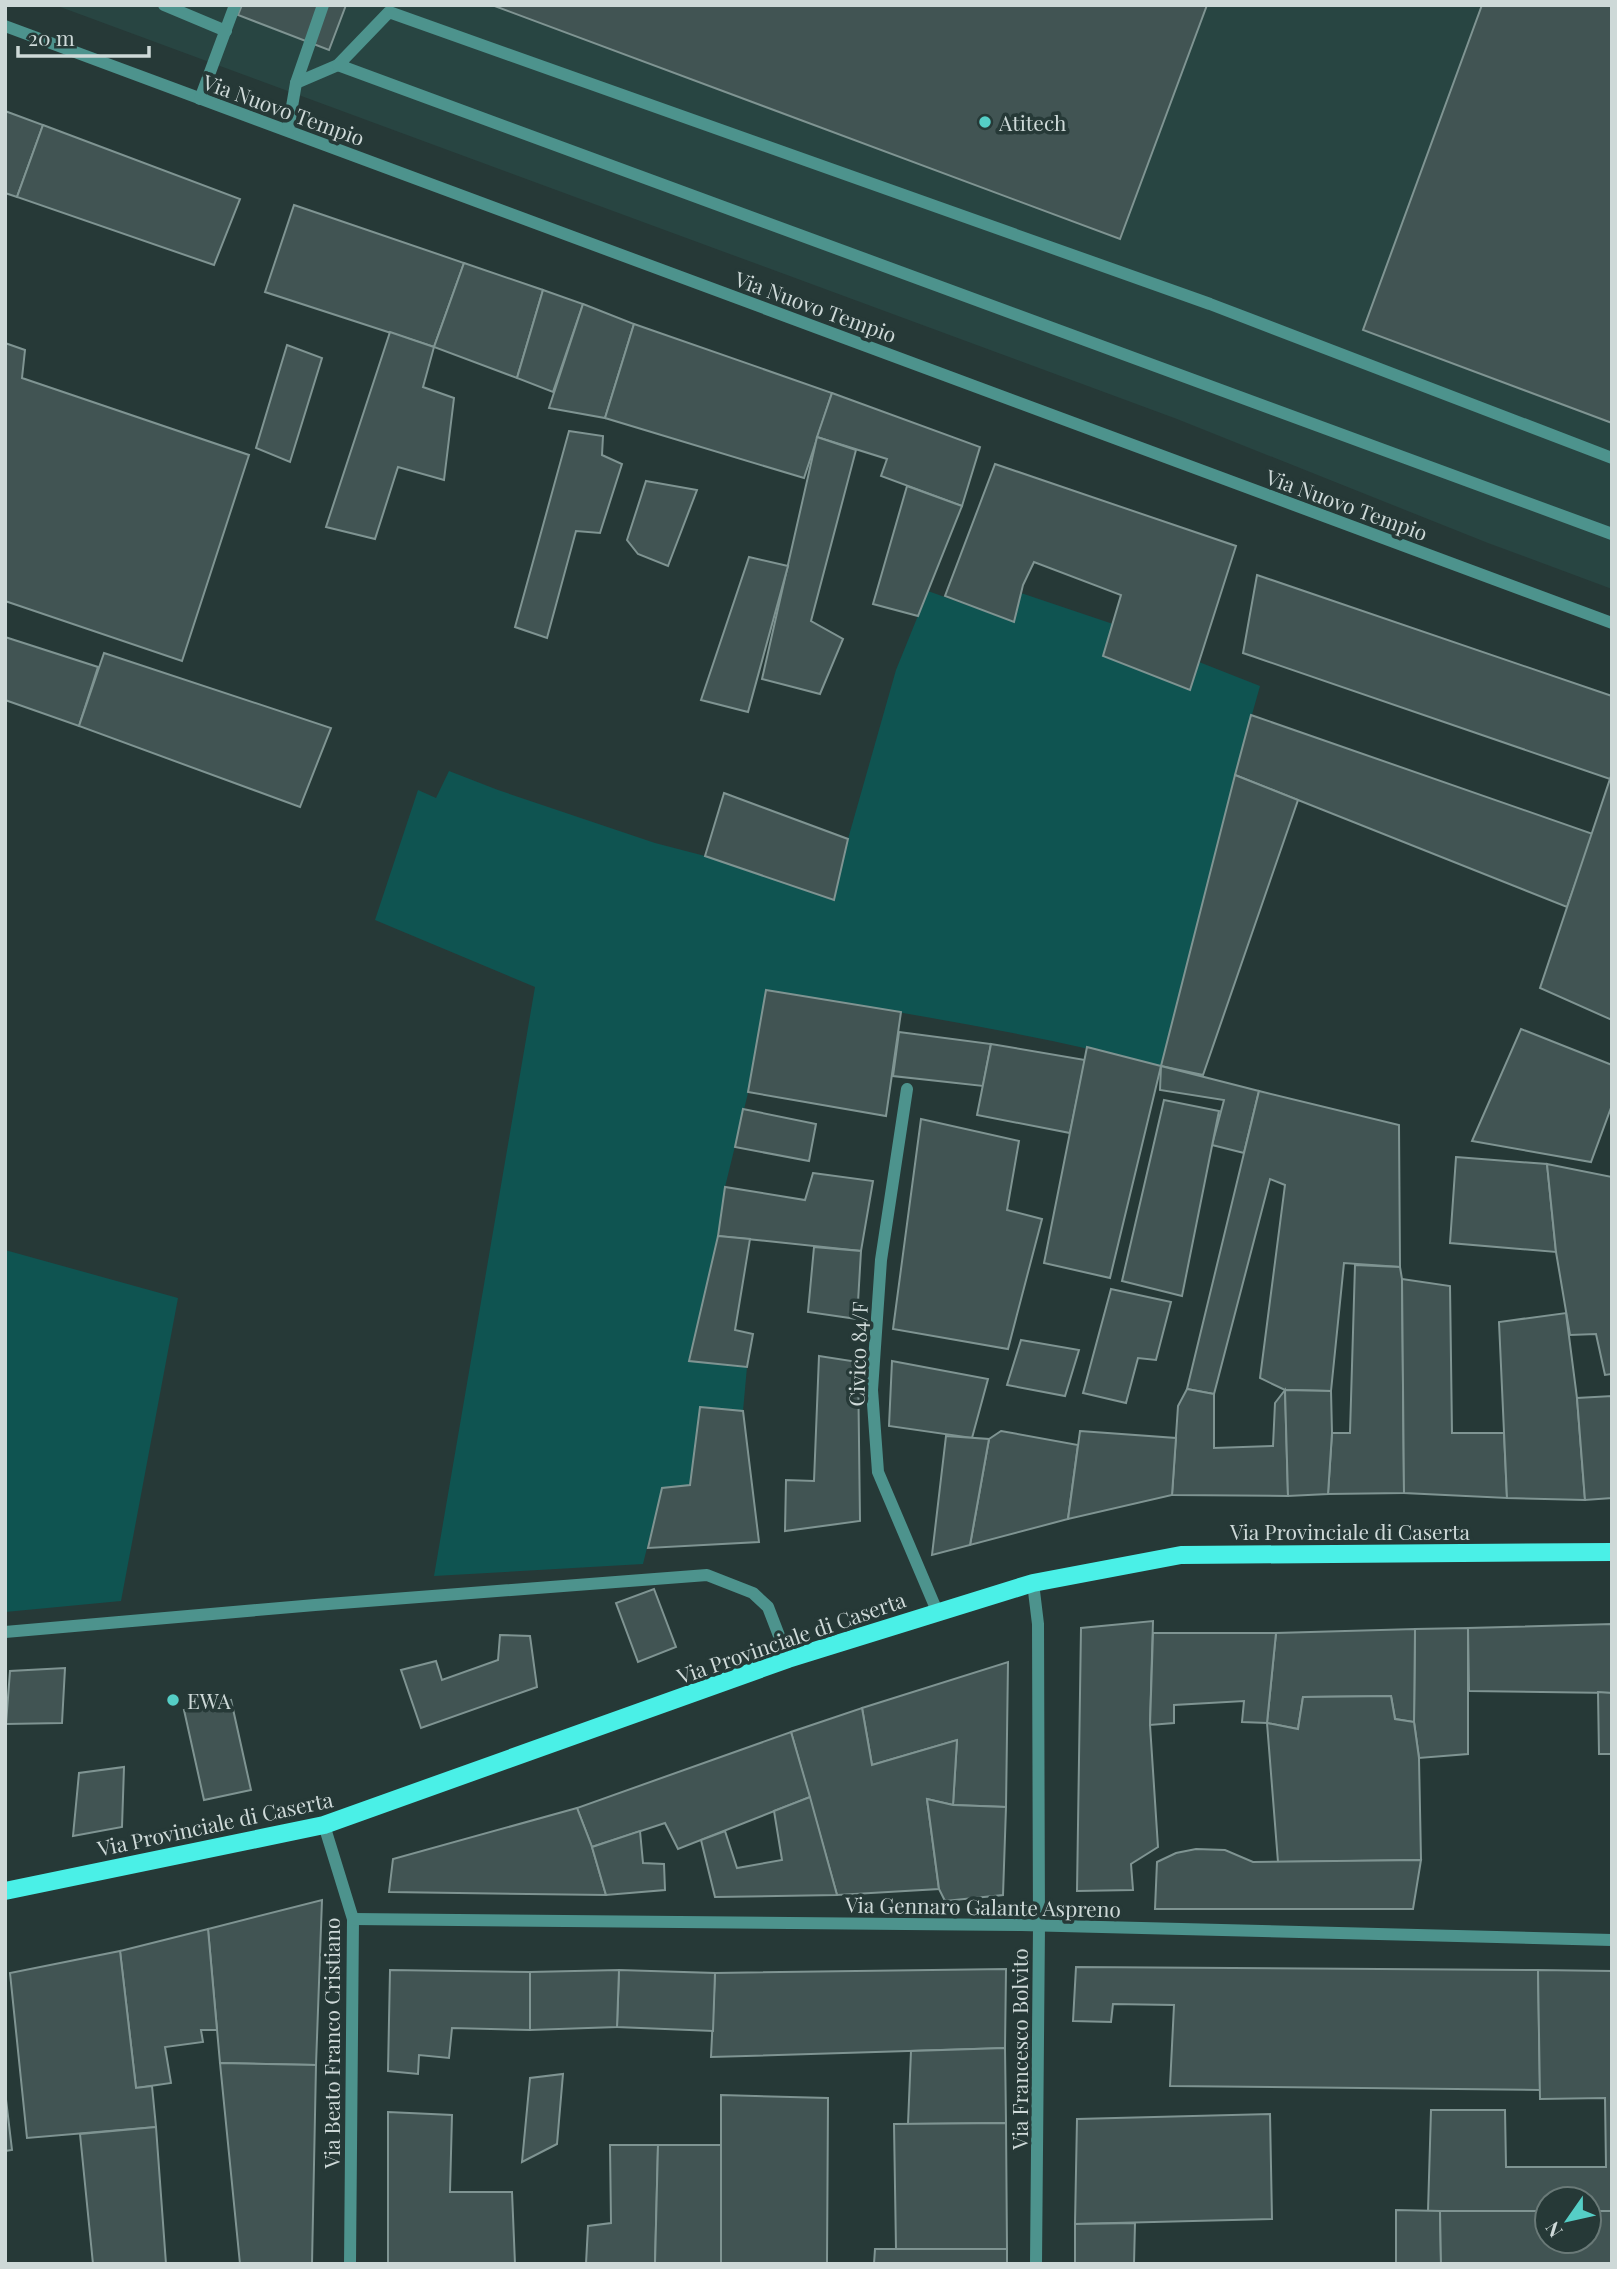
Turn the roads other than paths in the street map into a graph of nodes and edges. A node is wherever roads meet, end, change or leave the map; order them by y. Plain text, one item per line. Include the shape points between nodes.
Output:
1 (164, 5) edge
2 (234, 5) edge
3 (323, 5) edge
4 (5, 26) edge
5 (226, 31) junction
6 (338, 65) junction
7 (296, 83) junction
8 (201, 99) junction
9 (288, 130) junction
10 (1612, 458) edge
11 (1612, 534) edge
12 (1612, 623) edge
13 (907, 1089) dead end
14 (1612, 1552) edge
15 (1033, 1583) junction
16 (937, 1611) junction
17 (5, 1632) edge
18 (788, 1659) junction
19 (324, 1825) junction
20 (5, 1891) edge
21 (353, 1919) junction
22 (1039, 1925) junction
23 (1612, 1940) edge
24 (350, 2264) edge
25 (1036, 2264) edge

1 - 5 street
2 - 5 street
3 - 7 street
4 - 8 street, Via Nuovo Tempio
5 - 8 street
6 - 7 street
6 - 10 street via 388,12 1210,304
6 - 11 street
7 - 9 street
8 - 9 street, Via Nuovo Tempio
9 - 12 street, Via Nuovo Tempio
13 - 16 street, Civico 84/F via 881,1261 872,1390 878,1472
14 - 15 main road, Via Provinciale di Caserta via 1181,1555
15 - 16 main road, Via Provinciale di Caserta
15 - 22 street, Via Francesco Bolvito via 1038,1624
16 - 18 main road, Via Provinciale di Caserta
17 - 18 street via 707,1575 753,1593 768,1607
18 - 19 main road, Via Provinciale di Caserta
19 - 20 main road, Via Provinciale di Caserta
19 - 21 street, Via Beato Franco Cristiano
21 - 22 street, Via Gennaro Galante Aspreno
21 - 24 street, Via Beato Franco Cristiano
22 - 23 street, Via Gennaro Galante Aspreno
22 - 25 street, Via Francesco Bolvito

